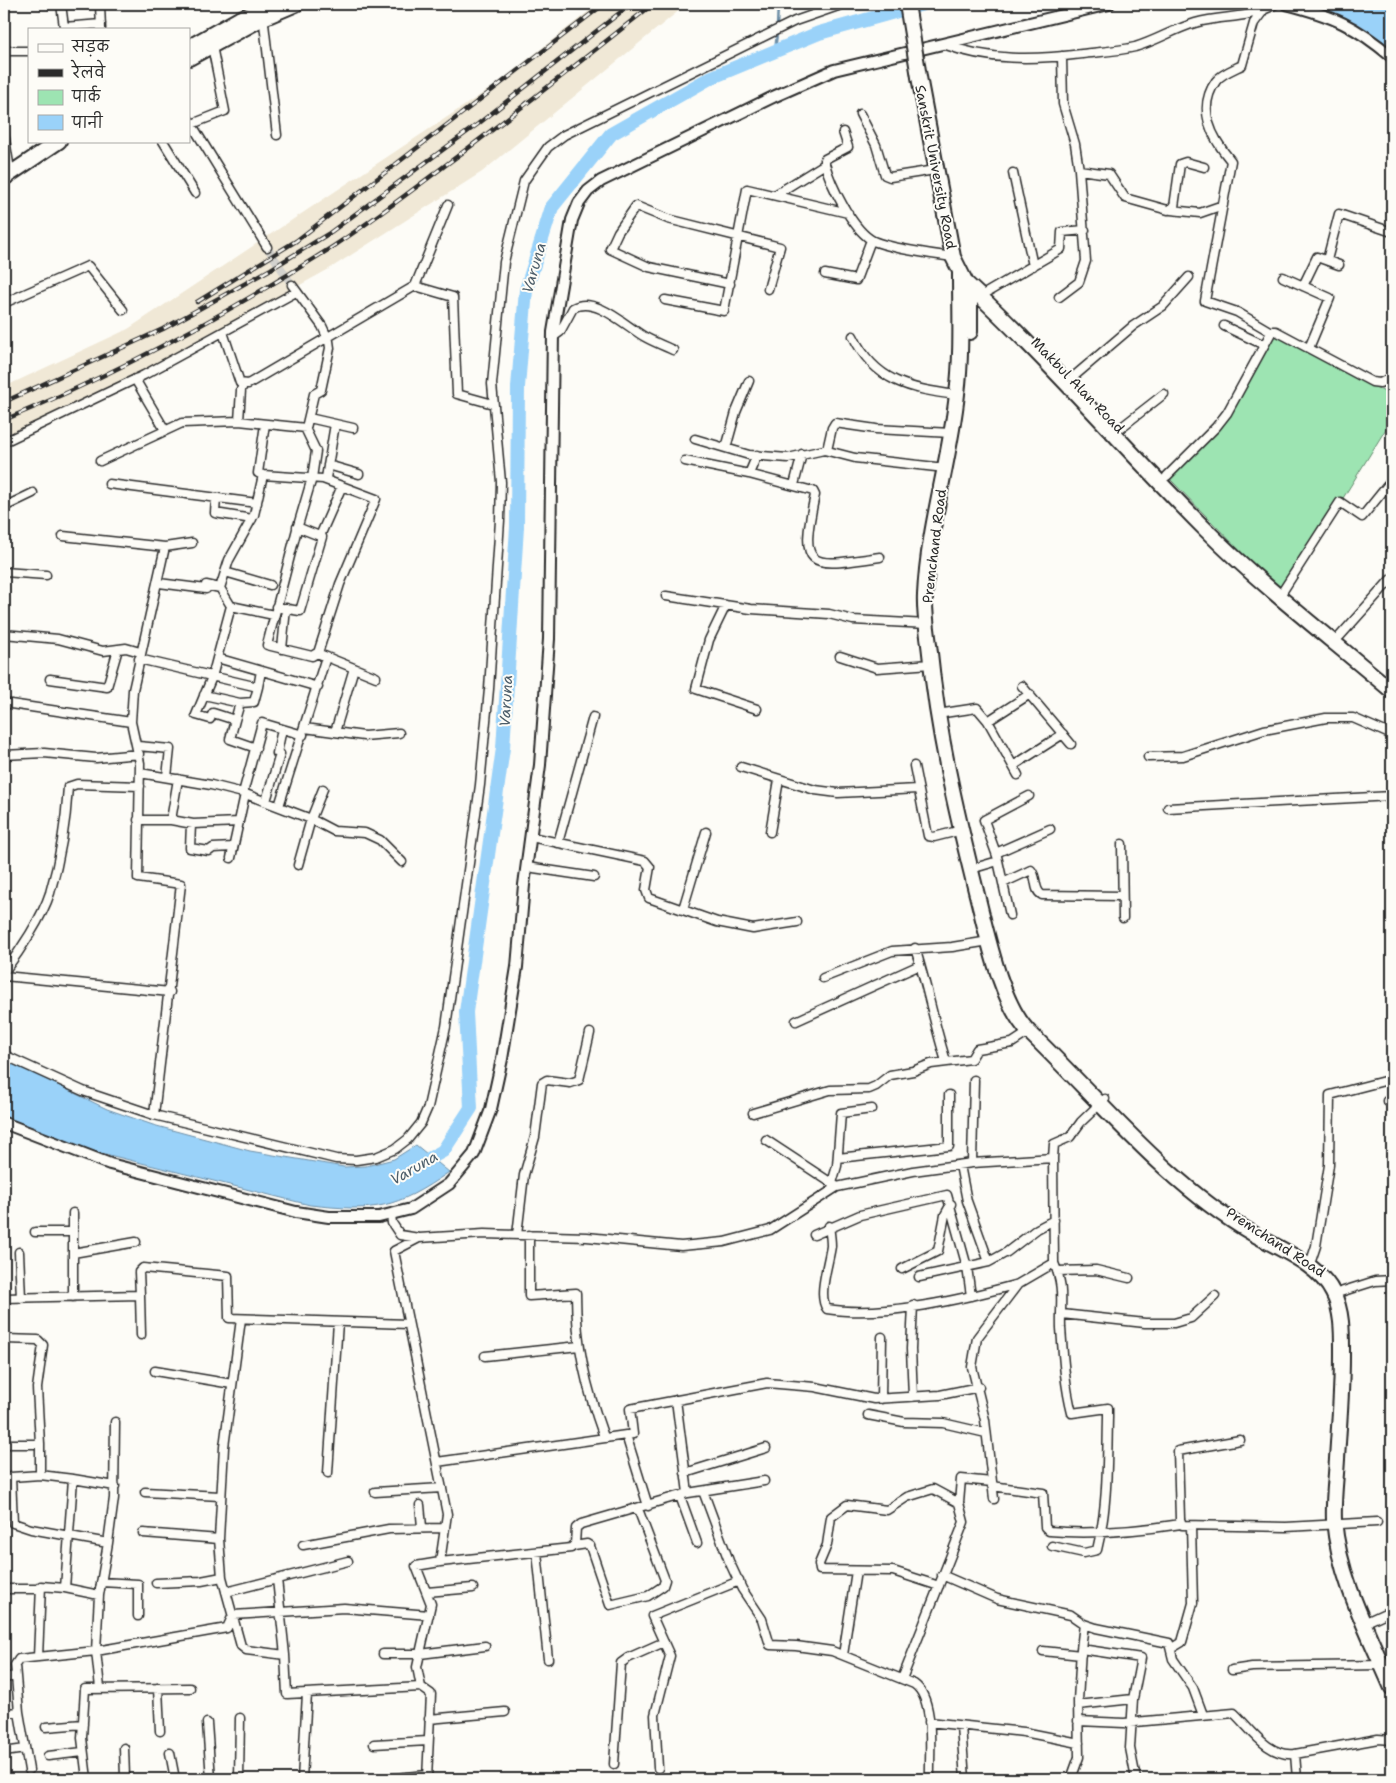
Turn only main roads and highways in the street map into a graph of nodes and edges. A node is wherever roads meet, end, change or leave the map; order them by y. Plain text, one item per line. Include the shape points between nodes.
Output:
1 (296, 4) edge
2 (907, 4) edge
3 (915, 4) edge
4 (266, 10) edge
5 (210, 40) junction
6 (190, 47) edge
7 (190, 57) edge
8 (923, 77) junction
9 (42, 142) edge
10 (58, 142) edge
11 (6, 166) edge
12 (4, 178) edge
13 (953, 257) joint
14 (960, 273) junction
15 (970, 287) junction
16 (1068, 381) junction
17 (1117, 430) junction
18 (1186, 503) junction
19 (1282, 594) junction
20 (1392, 681) edge
21 (1392, 692) edge
22 (961, 824) junction
23 (1011, 1004) junction
24 (1104, 1102) junction
25 (1338, 1293) junction
26 (1392, 1688) edge

1 - 4 highway
2 - 8 highway, bridge
3 - 8 highway, Makbul Alan Road
4 - 5 highway
5 - 6 highway
5 - 7 highway
8 - 13 highway, Sanskrit University Road
8 - 16 highway, Makbul Alan Road via 962,260 970,276
9 - 11 highway
10 - 12 highway
13 - 14 highway, Makbul Alan Road
14 - 15 highway, Makbul Alan Road
14 - 22 highway, Premchand Road via 957,396 926,581 927,624 937,715
15 - 16 highway, Makbul Alan Road
15 - 22 highway, Premchand Road via 967,385 934,588 944,713 961,802
16 - 17 highway, Makbul Alan Road
17 - 18 highway, Makbul Alan Road
17 - 18 highway, Makbul Alan Road via 1167,476
18 - 19 highway, Makbul Alan Road
19 - 20 highway, Makbul Alan Road via 1340,636
19 - 21 highway, Makbul Alan Road
22 - 23 highway, Premchand Road via 989,941
23 - 24 highway, Premchand Road
23 - 24 highway, Premchand Road via 1019,1022
24 - 25 highway, Premchand Road via 1159,1162 1203,1201 1309,1267
24 - 25 highway, Premchand Road via 1198,1188 1327,1274
25 - 26 highway, Premchand Road via 1342,1338 1339,1524 1345,1576

